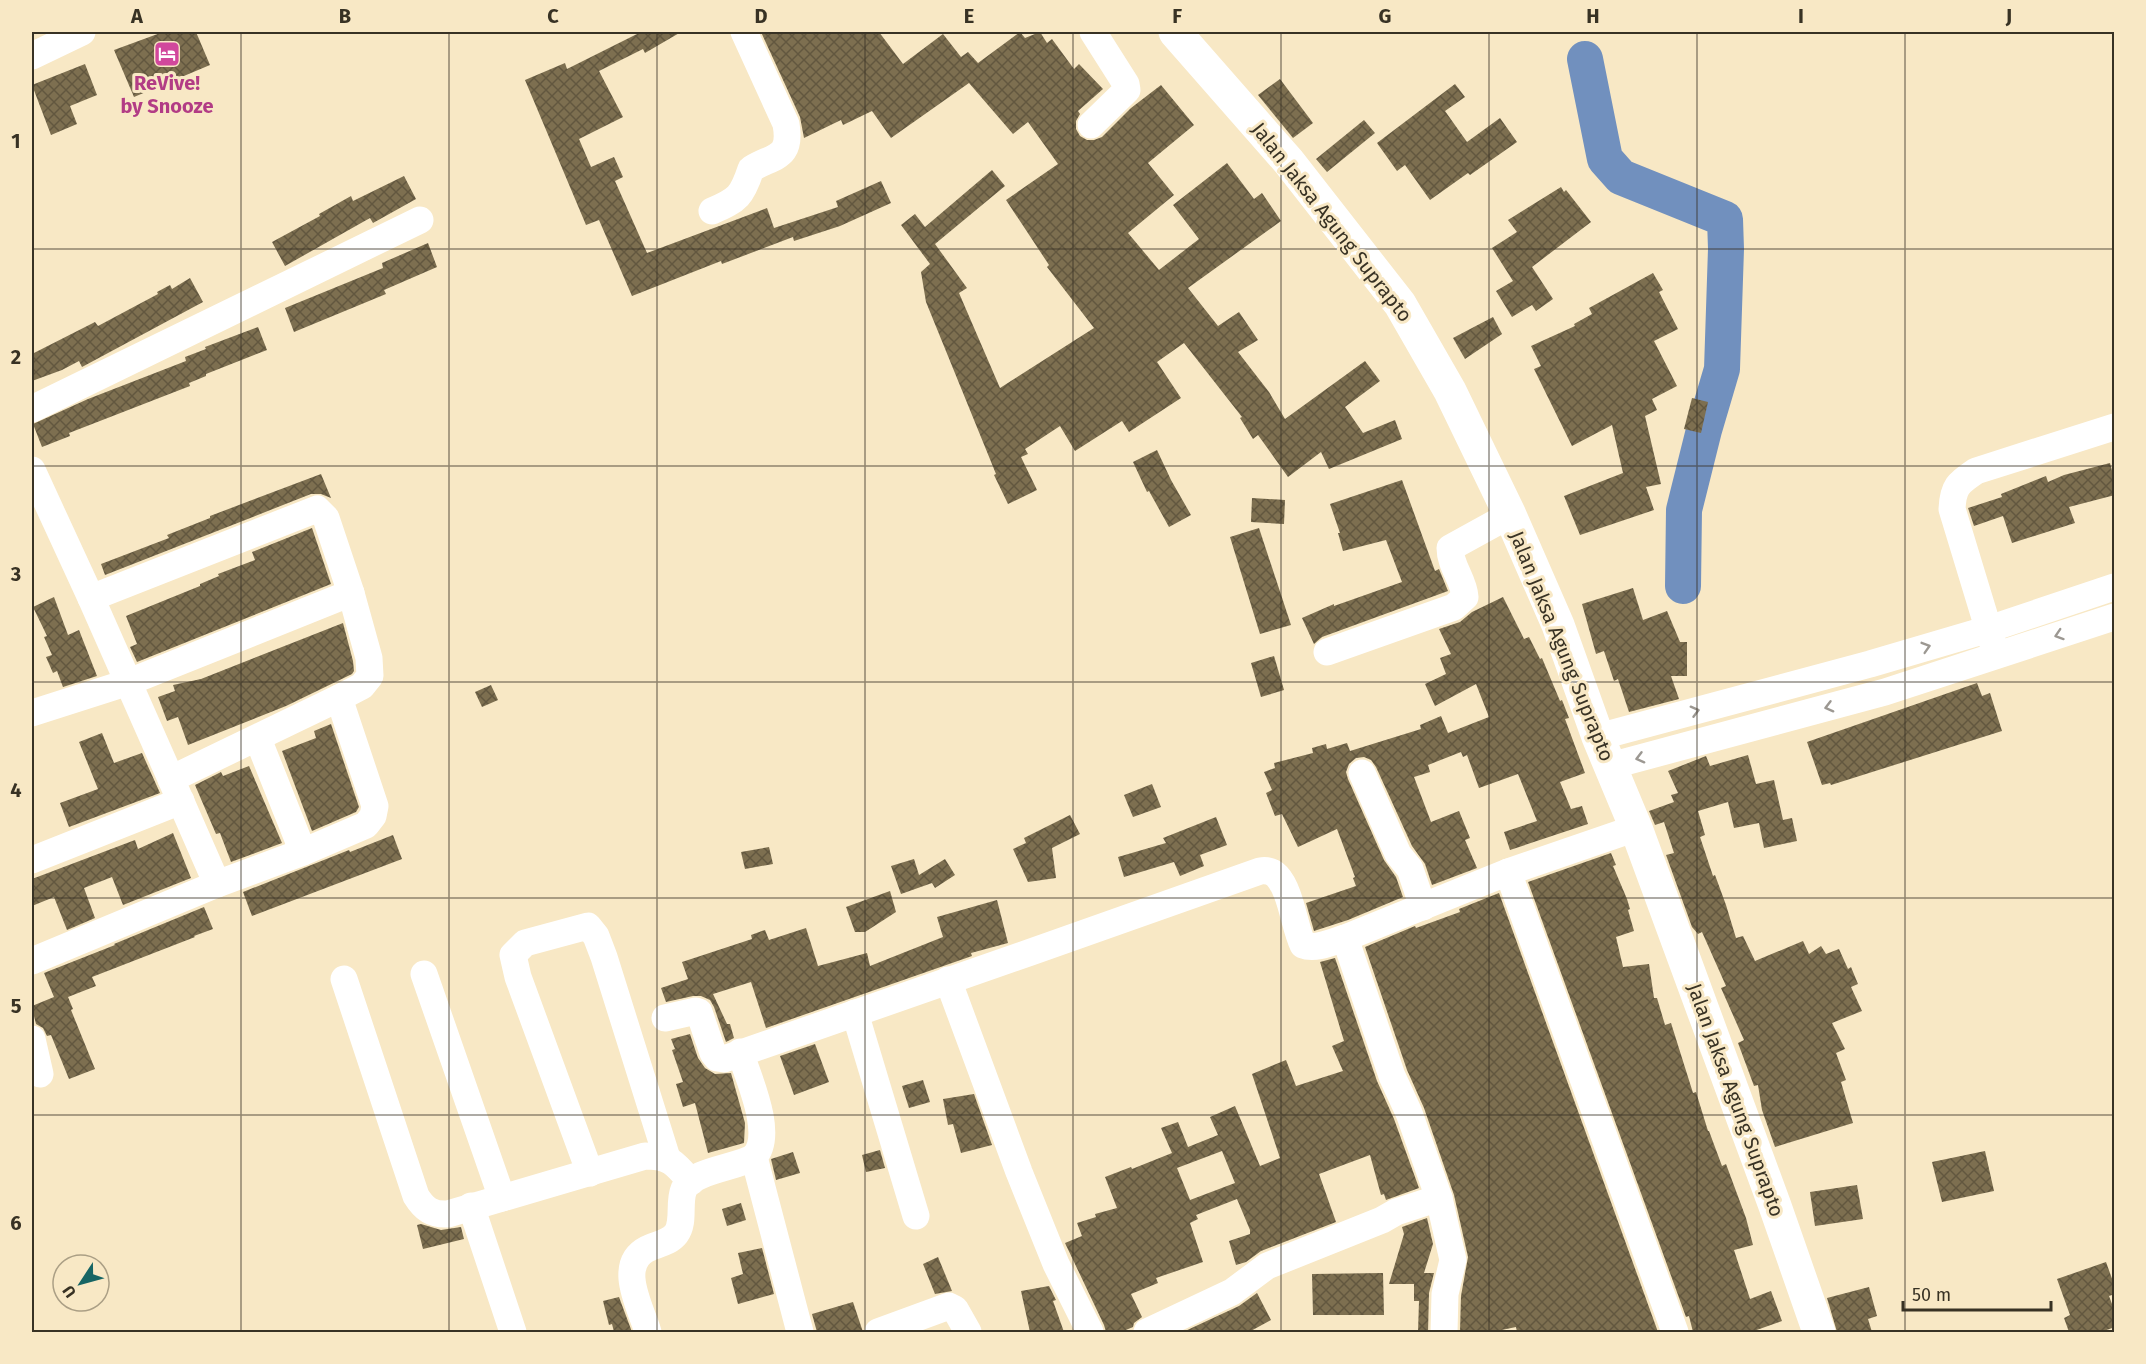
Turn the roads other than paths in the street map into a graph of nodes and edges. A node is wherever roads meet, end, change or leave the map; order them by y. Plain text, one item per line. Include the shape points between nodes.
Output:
1 (82, 32) edge
2 (744, 32) edge
3 (1093, 32) edge
4 (1175, 32) edge
5 (32, 56) edge
6 (1091, 125) dead end
7 (712, 211) dead end
8 (420, 220) dead end
9 (32, 409) edge
10 (2115, 428) edge
11 (32, 471) edge
12 (1510, 515) junction
13 (2115, 587) edge
14 (351, 593) junction
15 (91, 598) junction
16 (2115, 617) edge
17 (1989, 629) junction
18 (1327, 652) dead end
19 (1997, 655) junction
20 (129, 682) junction
21 (339, 698) junction
22 (1737, 700) junction
23 (32, 713) edge
24 (1744, 730) junction
25 (258, 739) junction
26 (1604, 752) junction
27 (1362, 773) dead end
28 (176, 790) junction
29 (1636, 828) junction
30 (303, 852) junction
31 (32, 860) edge
32 (1508, 872) junction
33 (217, 884) junction
34 (1423, 907) junction
35 (1345, 938) junction
36 (32, 961) edge
37 (424, 974) dead end
38 (344, 979) dead end
39 (948, 980) junction
40 (855, 1013) junction
41 (665, 1018) dead end
42 (32, 1039) edge
43 (740, 1052) junction
44 (40, 1074) dead end
45 (754, 1156) junction
46 (667, 1158) junction
47 (590, 1173) junction
48 (691, 1182) junction
49 (502, 1198) junction
50 (1439, 1198) junction
51 (471, 1206) junction
52 (916, 1216) dead end
53 (513, 1332) edge
54 (648, 1332) edge
55 (800, 1332) edge
56 (878, 1332) edge
57 (968, 1332) edge
58 (1090, 1332) edge
59 (1148, 1332) edge
60 (1444, 1332) edge
61 (1675, 1332) edge
62 (1819, 1332) edge

1 - 5 street
2 - 7 street via 786,124 789,140 772,159 750,169 742,194
3 - 6 street via 1127,90
4 - 12 main road, Jalan Jaksa Agung Suprapto via 1289,162 1400,304 1450,391
8 - 9 street
10 - 17 street via 1976,471 1953,492 1952,509
11 - 15 street
12 - 18 street via 1449,548 1465,597 1454,607
12 - 26 main road, Jalan Jaksa Agung Suprapto via 1557,625
13 - 17 street
14 - 15 street via 326,518 314,509
14 - 20 street
14 - 21 street via 369,658 370,676 362,686
15 - 20 street
16 -> 19 street
17 - 19 street
22 -> 17 street
19 -> 24 street via 1885,692
20 - 23 street
20 - 28 street
21 - 25 street
21 - 30 street via 375,806 374,816 366,825
22 - 24 street
26 -> 22 street
24 -> 26 street
25 - 28 street
25 - 30 street
26 - 29 main road, Jalan Jaksa Agung Suprapto
27 - 34 street via 1398,854 1410,869
28 - 31 street
28 - 33 street
29 - 32 street
29 - 62 main road, Jalan Jaksa Agung Suprapto
30 - 33 street
32 - 34 street
32 - 61 street
33 - 36 street
34 - 35 street
35 - 39 street via 1313,947 1303,945 1284,886 1268,870
35 - 50 street via 1392,1077
37 - 49 street
38 - 51 street via 416,1196 433,1214
39 - 40 street
39 - 58 street via 1056,1264
40 - 43 street
40 - 52 street
41 - 43 street via 698,1011 715,1056 720,1059
42 - 44 street
43 - 45 street via 760,1116 761,1141
45 - 48 street
45 - 55 street
46 - 47 street via 645,1156
46 - 47 street via 604,957 588,926 525,943 513,955
46 - 48 street
47 - 49 street
48 - 54 street via 683,1191 675,1235 638,1255 633,1263 634,1288
49 - 51 street
50 - 59 street via 1267,1266 1232,1292
50 - 60 street via 1453,1260 1445,1294
51 - 53 street
56 - 57 street via 949,1306 955,1309

